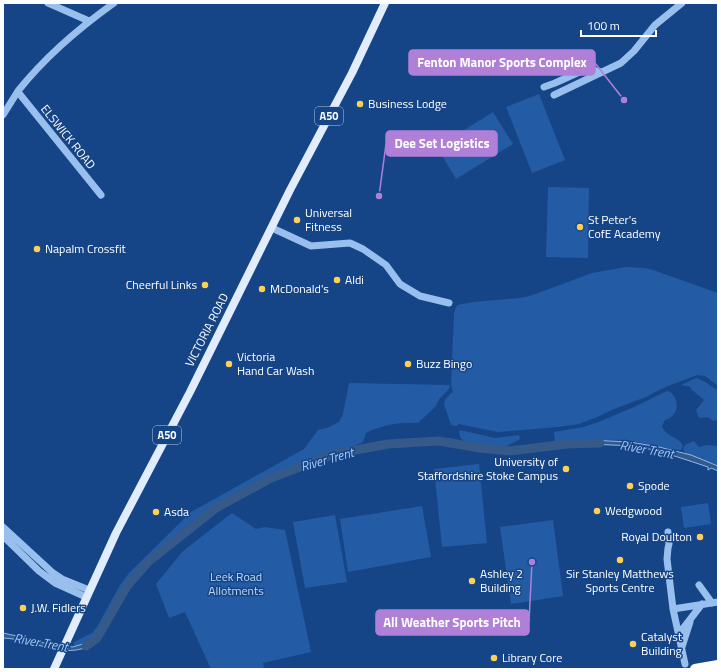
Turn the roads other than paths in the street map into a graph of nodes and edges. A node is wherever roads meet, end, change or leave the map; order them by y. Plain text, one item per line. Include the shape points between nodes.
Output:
1 (48, 3) edge
2 (114, 3) edge
3 (385, 3) edge
4 (682, 3) edge
5 (89, 21) junction
6 (603, 72) junction
7 (544, 87) dead end
8 (18, 92) junction
9 (554, 95) dead end
10 (3, 115) edge
11 (101, 195) dead end
12 (272, 228) junction
13 (449, 303) dead end
14 (3, 527) edge
15 (668, 532) dead end
16 (3, 536) edge
17 (698, 585) dead end
18 (87, 593) junction
19 (715, 602) edge
20 (702, 604) junction
21 (673, 609) junction
22 (693, 615) junction
23 (676, 624) junction
24 (678, 635) junction
25 (681, 650) junction
26 (685, 664) dead end
27 (718, 666) edge
28 (55, 668) edge
29 (695, 669) edge

1 - 5 street
2 - 5 street
3 - 12 main road, VICTORIA ROAD / A50
4 - 6 street via 655,25 626,59
5 - 8 street via 40,66
6 - 7 street via 586,69
6 - 9 street
8 - 10 street
8 - 11 street, ELSWICK ROAD
12 - 13 street via 311,246 350,243 386,265 400,284 420,296
12 - 18 main road, VICTORIA ROAD / A50
14 - 18 street via 53,573
15 - 21 street via 667,559
16 - 18 street via 54,583
17 - 19 street
18 - 28 main road, VICTORIA ROAD / A50
19 - 20 street
20 - 21 street
20 - 22 street
21 - 23 street
22 - 23 street
22 - 24 street
22 - 25 street
23 - 24 street
24 - 25 street
25 - 26 street
27 - 29 highway

